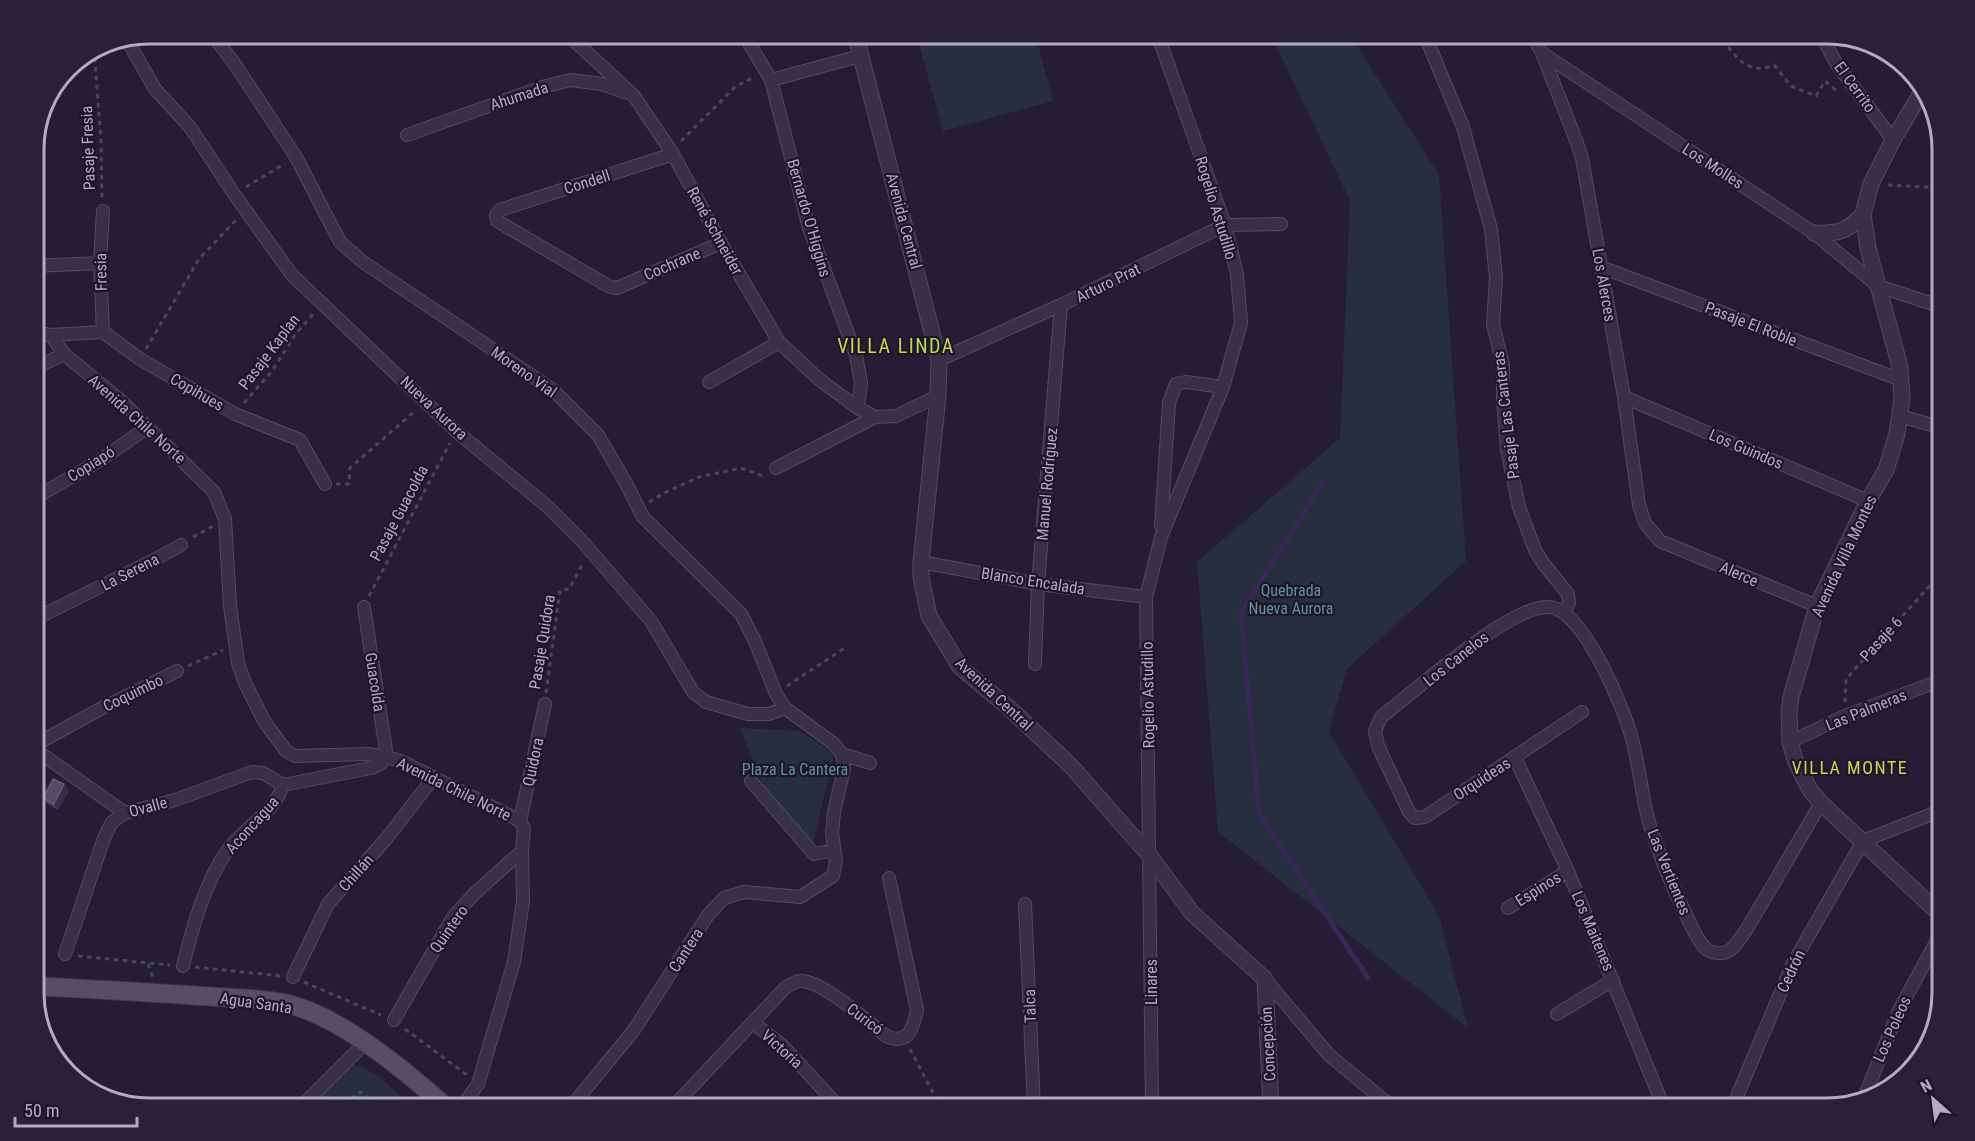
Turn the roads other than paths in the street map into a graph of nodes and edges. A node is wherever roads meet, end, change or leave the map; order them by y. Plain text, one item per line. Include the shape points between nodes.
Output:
1 (219, 44) edge
2 (578, 44) edge
3 (749, 44) edge
4 (857, 44) edge
5 (1161, 44) edge
6 (1429, 44) edge
7 (1537, 44) edge
8 (1826, 44) edge
9 (130, 46) edge
10 (1542, 53) junction
11 (860, 56) junction
12 (768, 75) junction
13 (634, 96) junction
14 (1918, 98) edge
15 (407, 135) dead end
16 (1893, 140) junction
17 (672, 153) junction
18 (102, 211) road end
19 (1863, 214) junction
20 (1281, 224) dead end
21 (1225, 225) junction
22 (1814, 233) junction
23 (721, 243) junction
24 (100, 263) junction
25 (44, 266) edge
26 (1601, 267) junction
27 (624, 285) joint
28 (1878, 286) junction
29 (1931, 303) edge
30 (1061, 305) junction
31 (103, 332) junction
32 (44, 334) edge
33 (51, 335) junction
34 (779, 342) junction
35 (64, 354) junction
36 (939, 360) junction
37 (44, 364) edge
38 (1901, 380) junction
39 (709, 382) dead end
40 (1223, 387) junction
41 (938, 396) junction
42 (1624, 397) junction
43 (858, 408) junction
44 (1900, 416) junction
45 (875, 417) junction
46 (1931, 425) edge
47 (148, 427) junction
48 (777, 468) road end
49 (326, 484) road end
50 (44, 493) edge
51 (1868, 501) junction
52 (1161, 537) junction
53 (1660, 541) joint
54 (181, 544) road end
55 (921, 562) junction
56 (1038, 584) junction
57 (1146, 597) junction
58 (1818, 606) junction
59 (364, 607) road end
60 (1564, 613) junction
61 (44, 615) edge
62 (1035, 664) dead end
63 (177, 671) road end
64 (1932, 684) edge
65 (545, 704) road end
66 (785, 708) junction
67 (1582, 712) dead end
68 (44, 741) edge
69 (1790, 742) junction
70 (1378, 746) joint
71 (842, 754) junction
72 (44, 755) edge
73 (387, 757) junction
74 (1515, 758) junction
75 (870, 764) dead end
76 (434, 777) junction
77 (751, 781) dead end
78 (284, 785) junction
79 (1821, 803) junction
80 (125, 813) junction
81 (1932, 814) edge
82 (520, 821) junction
83 (1863, 841) junction
84 (522, 851) junction
85 (835, 855) junction
86 (1150, 856) junction
87 (1568, 871) junction
88 (889, 878) dead end
89 (1025, 904) dead end
90 (1932, 906) edge
91 (1508, 908) dead end
92 (1932, 950) edge
93 (65, 954) road end
94 (183, 966) road end
95 (293, 977) road end
96 (1265, 979) junction
97 (1613, 980) junction
98 (44, 987) edge
99 (1557, 1014) dead end
100 (394, 1020) road end
101 (753, 1023) junction
102 (365, 1043) junction
103 (1868, 1088) edge
104 (310, 1098) edge
105 (436, 1098) edge
106 (468, 1098) edge
107 (578, 1098) edge
108 (682, 1098) edge
109 (831, 1098) edge
110 (1034, 1098) edge
111 (1152, 1098) edge
112 (1271, 1098) edge
113 (1381, 1098) edge
114 (1660, 1098) edge
115 (1737, 1098) edge

1 - 66 street, Moreno Vial via 296,156 339,242 553,390 598,435 643,517 741,614
2 - 13 street, René Schneider
3 - 12 street, Bernardo O’Higgins
4 - 11 street, Avenida Central
5 - 21 street, Rogelio Astudillo
6 - 60 street, Pasaje Las Canteras via 1463,127 1491,229 1496,278 1493,324 1503,365 1507,449 1519,507 1534,550 1568,594
7 - 10 street, Los Alerces
8 - 16 street, El Cerrito
9 - 66 street, Nueva Aurora via 155,89 190,127 292,275 456,430 548,507 582,541 651,621 693,692 706,702 748,714 769,714
10 - 22 street, Los Molles
10 - 26 street, Los Alerces via 1582,158
11 - 12 street
11 - 36 street, Avenida Central
12 - 43 street, Bernardo O’Higgins via 809,228 856,355 861,383
13 - 15 street, Ahumada via 601,84 571,80
13 - 17 street, René Schneider
14 - 16 street
16 - 19 street via 1871,184
17 - 23 street, René Schneider
17 - 27 street, Condell via 500,210 496,215 497,220 610,287
18 - 24 street, Fresia
19 - 22 street via 1856,223 1834,234
19 - 28 street, Avenida Villa Montes
20 - 21 street, Arturo Prat
21 - 30 street, Arturo Prat
21 - 40 street, Rogelio Astudillo via 1241,323
22 - 28 street, Los Molles
23 - 27 street, Cochrane
23 - 34 street, René Schneider
24 - 25 street
24 - 31 street, Fresia
26 - 38 street, Pasaje El Roble
26 - 42 street, Los Alerces
28 - 29 street
28 - 38 street, Avenida Villa Montes
30 - 36 street, Arturo Prat
30 - 56 street, Manuel Rodríguez
31 - 33 street
31 - 49 street, Copihues via 140,359 235,414 300,440
32 - 33 street
33 - 35 street, Avenida Chile Norte
34 - 39 street
34 - 43 street, René Schneider via 821,381
35 - 37 street
35 - 47 street, Avenida Chile Norte
36 - 41 street, Avenida Central
38 - 44 street, Avenida Villa Montes
40 - 52 street, Rogelio Astudillo
40 - 52 street, Rogelio Astudillo via 1176,384 1169,403
41 - 45 street via 896,416
41 - 55 street, Avenida Central
42 - 51 street, Los Guindos
42 - 53 street, Los Alerces via 1639,505 1645,523
43 - 45 street, René Schneider
44 - 46 street
44 - 51 street, Avenida Villa Montes via 1892,453
45 - 48 street
47 - 50 street, Copiapó
47 - 73 street, Avenida Chile Norte via 214,492 225,519 238,663 264,721 286,751 295,756
51 - 58 street, Avenida Villa Montes
52 - 57 street, Rogelio Astudillo
53 - 58 street, Alerce
54 - 61 street, La Serena
55 - 56 street, Blanco Encalada
55 - 86 street, Avenida Central via 929,616 960,667 1071,766
56 - 57 street, Blanco Encalada
56 - 62 street, Manuel Rodríguez
57 - 86 street, Rogelio Astudillo
58 - 69 street, Avenida Villa Montes via 1791,697
59 - 73 street, Guacolda
60 - 70 street, Los Canelos via 1551,607 1534,608 1486,634 1381,717 1375,730
60 - 79 street, Las Vertientes via 1582,630 1615,691 1668,878 1707,950 1719,954 1731,950
63 - 68 street, Coquimbo
64 - 69 street, Las Palmeras via 1845,716
65 - 82 street, Quidora
66 - 71 street, Moreno Vial
67 - 74 street, Orquideas
69 - 79 street, Avenida Villa Montes via 1802,776
70 - 74 street, Orquideas via 1415,818 1425,817
71 - 75 street, Moreno Vial
71 - 85 street via 844,769 832,833
72 - 80 street
73 - 76 street, Avenida Chile Norte
73 - 78 street, Aconcagua via 371,768
74 - 87 street, Los Maitenes
76 - 82 street, Avenida Chile Norte
76 - 95 street, Chillán via 328,904
77 - 85 street via 814,854
78 - 80 street, Ovalle via 263,773 252,772
78 - 94 street, Aconcagua via 268,810 229,848 218,865
79 - 83 street, Avenida Villa Montes
80 - 93 street, Ovalle via 107,829
81 - 83 street
82 - 84 street, Avenida Chile Norte via 524,829
83 - 90 street, Avenida Villa Montes
83 - 115 street, Cedrón via 1793,963
84 - 100 street, Quintero via 453,917
84 - 106 street, Avenida Chile Norte via 523,901 514,962 478,1084
85 - 107 street, Cantera via 832,876 800,897 744,892 724,898 708,915 634,1030
86 - 96 street, Avenida Central via 1192,914
86 - 111 street, Linares
87 - 91 street, Espinos
87 - 97 street, Los Maitenes
88 - 101 street, Curicó via 917,1010 914,1027 904,1038 886,1036 825,989 802,981 789,985
89 - 110 street, Talca
92 - 103 street, Los Poleos via 1898,1012
96 - 112 street, Concepción
96 - 113 street, Avenida Central via 1329,1055
97 - 99 street
97 - 114 street, Los Maitenes
98 - 102 main road, Agua Santa via 251,999 288,1005 322,1017
101 - 108 street, Victoria
101 - 109 street, Victoria via 782,1045
102 - 104 street
102 - 105 main road, Agua Santa

